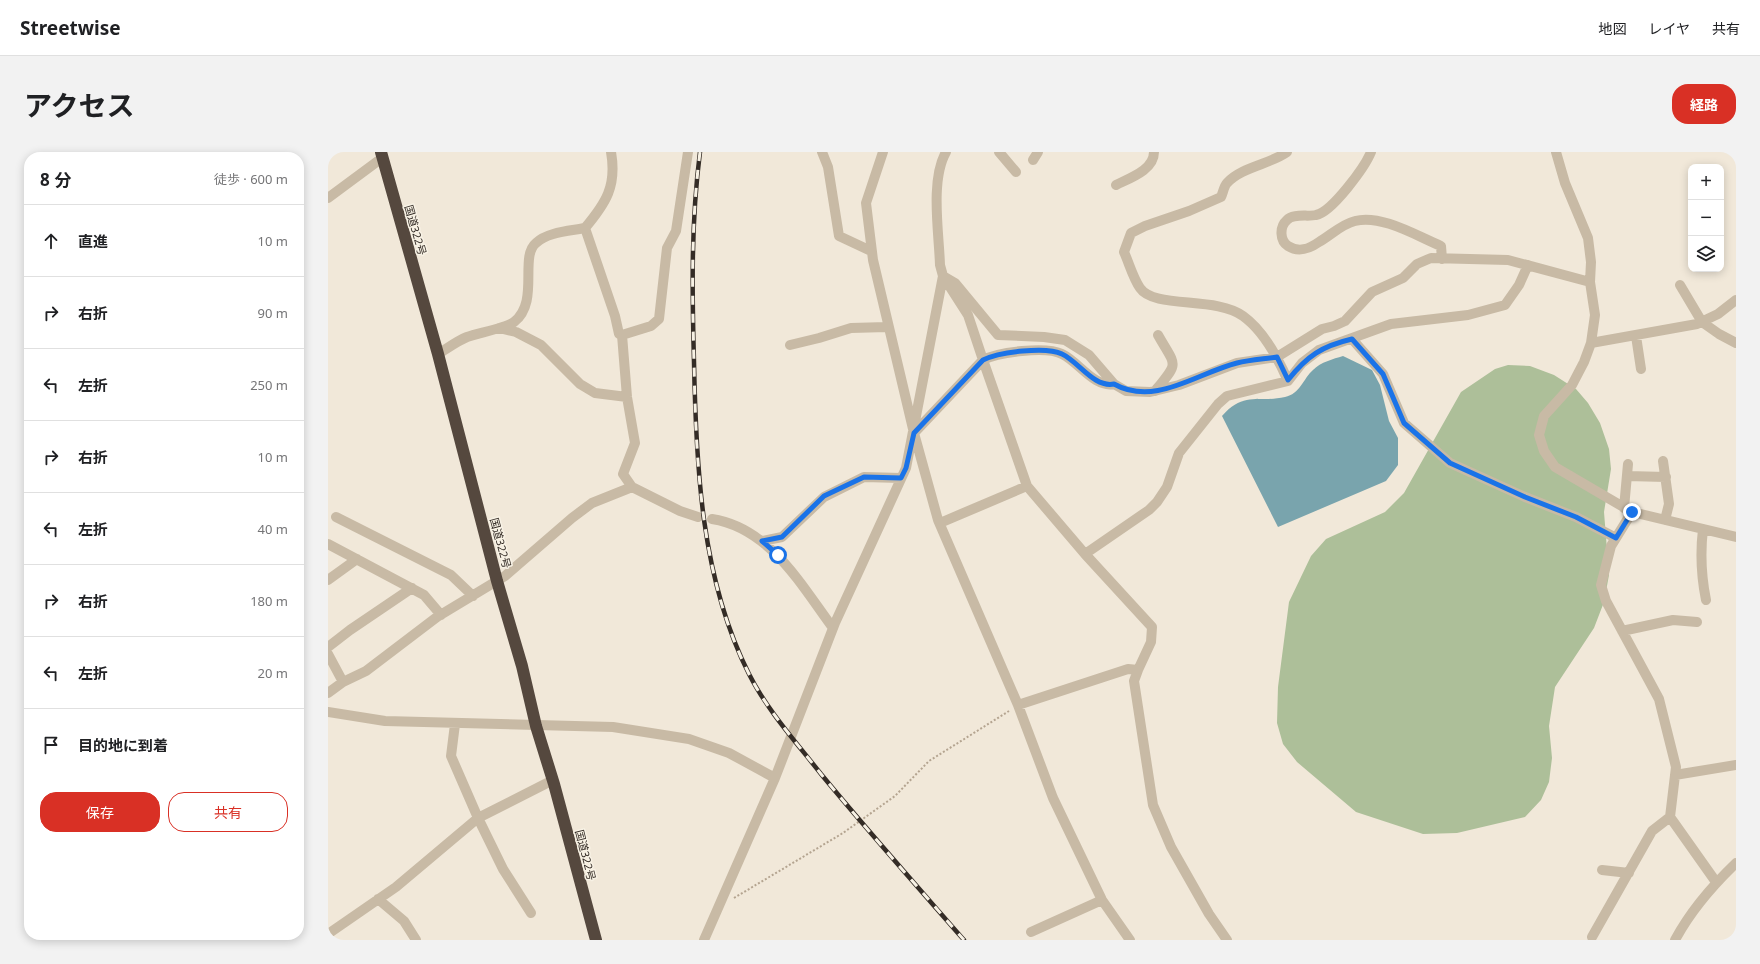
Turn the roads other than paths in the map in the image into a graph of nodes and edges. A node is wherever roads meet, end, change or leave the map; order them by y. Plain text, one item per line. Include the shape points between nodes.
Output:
1 (611, 152) edge
2 (688, 152) edge
3 (822, 152) edge
4 (883, 152) edge
5 (946, 152) edge
6 (999, 152) edge
7 (1154, 152) edge
8 (1286, 152) edge
9 (1372, 152) edge
10 (1556, 152) edge
11 (382, 155) edge
12 (1016, 172) dead end
13 (1116, 185) dead end
14 (328, 198) edge
15 (585, 228) junction
16 (871, 251) junction
17 (1442, 258) junction
18 (1528, 265) junction
19 (943, 276) junction
20 (1590, 282) junction
21 (1680, 285) dead end
22 (1736, 300) edge
23 (1702, 322) junction
24 (887, 326) junction
25 (497, 328) junction
26 (622, 335) junction
27 (1158, 335) dead end
28 (1636, 336) junction
29 (1352, 339) junction
30 (1736, 342) edge
31 (1591, 343) junction
32 (790, 345) dead end
33 (438, 354) junction
34 (1277, 357) junction
35 (983, 360) junction
36 (1641, 369) dead end
37 (1288, 380) junction
38 (1114, 384) junction
39 (1156, 391) junction
40 (627, 397) junction
41 (914, 433) junction
42 (1663, 461) dead end
43 (1628, 464) dead end
44 (1627, 476) junction
45 (1666, 477) junction
46 (901, 478) junction
47 (1027, 486) junction
48 (632, 487) junction
49 (1628, 510) junction
50 (336, 517) dead end
51 (698, 517) dead end
52 (712, 519) dead end
53 (1665, 520) junction
54 (940, 523) junction
55 (1703, 529) junction
56 (1736, 537) edge
57 (1616, 538) junction
58 (762, 541) junction
59 (328, 544) edge
60 (1086, 554) junction
61 (358, 559) junction
62 (328, 580) edge
63 (497, 581) junction
64 (412, 588) junction
65 (473, 596) junction
66 (1706, 600) dead end
67 (441, 615) junction
68 (1698, 622) dead end
69 (833, 628) junction
70 (1622, 631) junction
71 (328, 647) edge
72 (328, 654) edge
73 (1138, 670) junction
74 (343, 682) junction
75 (328, 693) edge
76 (1018, 705) junction
77 (328, 712) edge
78 (455, 724) junction
79 (536, 726) junction
80 (1736, 765) edge
81 (1675, 775) junction
82 (775, 778) junction
83 (553, 780) junction
84 (1670, 817) junction
85 (478, 818) junction
86 (1736, 864) edge
87 (1602, 870) dead end
88 (1628, 873) junction
89 (1716, 882) junction
90 (378, 899) junction
91 (1102, 900) junction
92 (531, 913) dead end
93 (1031, 932) dead end
94 (328, 934) edge
95 (1592, 937) dead end
96 (416, 940) edge
97 (596, 940) edge
98 (704, 940) edge
99 (1130, 940) edge
100 (1227, 940) edge
101 (1675, 940) edge

1 - 15 street via 614,166 609,194 602,208
2 - 26 street via 676,231 667,248 659,319 651,326
3 - 16 street via 828,168 839,236
4 - 16 street via 866,203
5 - 19 street via 942,159 937,187 940,265
6 - 12 street
7 - 13 street via 1150,164 1142,171
8 - 34 street via 1249,169 1227,183 1221,197 1131,233 1124,252 1140,289 1150,297 1166,301 1219,305 1243,316
9 - 17 street via 1357,176 1325,210 1318,215 1292,217 1287,220 1281,236 1285,244 1292,249 1303,250 1354,221 1370,219 1406,230 1442,246
10 - 20 street via 1565,183 1588,238
11 - 14 street
11 - 33 highway, 国道322号
15 - 25 street via 546,237 535,243 530,253 528,296 524,310 513,323
15 - 26 street via 619,334
16 - 24 street
17 - 18 street via 1508,260
17 - 34 street via 1431,258 1417,264 1403,278 1372,292 1345,321 1322,329
18 - 20 street
18 - 29 street via 1519,285 1505,305 1468,315 1391,324
19 - 35 street via 968,315
19 - 38 street via 955,283 998,335 1065,340 1089,355
19 - 41 street
20 - 31 street via 1595,315
21 - 23 street
22 - 23 street
23 - 28 street
23 - 30 street
24 - 32 street via 851,328
24 - 41 street
25 - 33 street via 466,338
25 - 40 street via 516,332 541,346 580,384 595,393
26 - 40 street
27 - 39 street via 1174,363 1173,370
28 - 31 street
28 - 36 street
29 - 37 street via 1319,350 1302,363
29 - 57 street via 1383,374 1404,423 1450,463 1576,517
31 - 49 street via 1572,385 1544,416 1539,435 1544,451 1555,467
33 - 63 highway, 国道322号
34 - 37 street
34 - 39 street via 1237,363
35 - 38 street via 992,356 1046,350 1061,353 1074,360 1099,383 1107,386
35 - 41 street
35 - 47 street
37 - 60 street via 1227,396 1179,453 1167,487 1157,502
38 - 39 street via 1126,391
40 - 48 street via 635,443 624,474
41 - 46 street via 906,468
41 - 54 street
42 - 45 street
43 - 44 street
44 - 45 street
44 - 49 street
45 - 53 street via 1669,504
46 - 58 street via 864,477 824,496 782,537
46 - 69 street
47 - 54 street
47 - 60 street
48 - 51 street
48 - 63 street via 592,503
49 - 53 street
49 - 57 street
50 - 65 street via 451,575
52 - 58 street via 728,522
53 - 55 street
54 - 76 street
55 - 56 street
55 - 66 street via 1700,550 1701,575
57 - 70 street via 1611,546 1601,585 1606,601
58 - 69 street via 778,555
59 - 61 street
60 - 73 street via 1152,627 1151,642
61 - 62 street
61 - 64 street
63 - 65 street
63 - 79 highway, 国道322号 via 522,666
64 - 67 street via 424,595
64 - 71 street
65 - 67 street
67 - 74 street via 366,671
68 - 70 street via 1673,620
69 - 82 street
70 - 81 street via 1658,699 1676,767
72 - 74 street
73 - 76 street via 1128,669
73 - 100 street via 1134,681 1153,805 1171,847 1209,914
74 - 75 street
76 - 91 street via 1053,798
77 - 78 street via 385,721
78 - 79 street
78 - 85 street via 451,756
79 - 82 street via 613,727 690,739 729,753
79 - 83 highway, 国道322号
80 - 81 street
81 - 84 street
82 - 98 street
83 - 85 street
83 - 97 highway, 国道322号
84 - 88 street via 1652,831
84 - 89 street
85 - 90 street via 396,887
85 - 92 street via 503,869
86 - 89 street
87 - 88 street
88 - 95 street
89 - 101 street via 1687,917
90 - 94 street
90 - 96 street via 404,921
91 - 93 street
91 - 99 street

